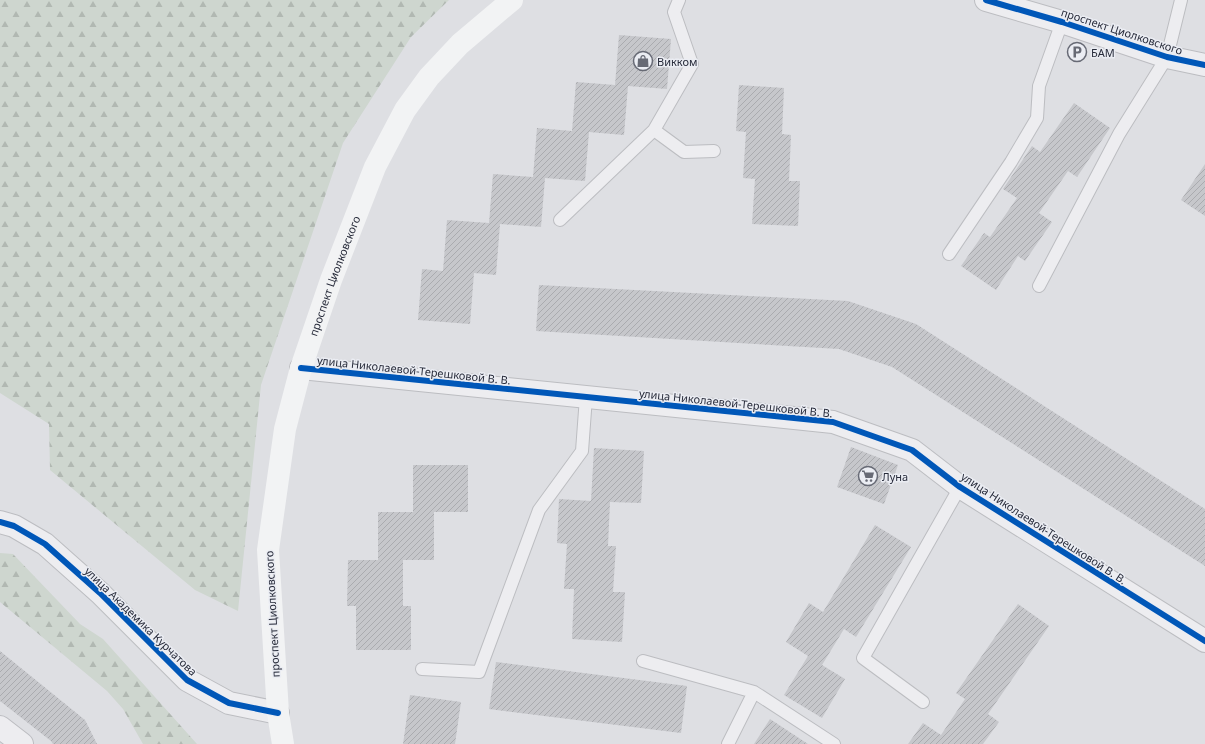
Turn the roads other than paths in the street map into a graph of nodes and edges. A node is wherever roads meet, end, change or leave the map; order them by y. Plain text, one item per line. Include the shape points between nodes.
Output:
1 (512, 0) edge
2 (680, 0) edge
3 (986, 0) edge
4 (1181, 0) edge
5 (1062, 22) junction
6 (1167, 58) junction
7 (1205, 65) edge
8 (654, 130) junction
9 (714, 150) dead end
10 (560, 220) dead end
11 (949, 254) dead end
12 (1039, 286) dead end
13 (301, 368) junction
14 (586, 398) junction
15 (960, 487) junction
16 (0, 522) edge
17 (1205, 641) edge
18 (643, 661) dead end
19 (422, 669) dead end
20 (754, 692) junction
21 (923, 702) dead end
22 (278, 713) junction
23 (0, 727) edge
24 (22, 744) edge
25 (283, 744) edge
26 (728, 744) edge
27 (834, 744) edge

1 - 13 main road, проспект Циолковского via 460,44 429,77 405,110 375,167
2 - 8 lane via 674,12 692,64
3 - 5 street, проспект Циолковского
4 - 6 lane
5 - 6 street, проспект Циолковского
5 - 11 lane via 1039,86 1037,118 1011,162
6 - 7 street, проспект Циолковского
6 - 12 lane via 1119,134
8 - 9 lane via 684,152
8 - 10 lane
13 - 14 street, улица Николаевой-Терешковой В. В.
13 - 22 main road, проспект Циолковского via 285,429 268,550
14 - 15 street, улица Николаевой-Терешковой В. В. via 833,422 912,450
14 - 19 lane via 582,451 539,510 479,672
15 - 17 street, улица Николаевой-Терешковой В. В.
15 - 21 lane via 863,658
16 - 22 street, улица Академика Курчатова via 14,526 45,544 100,593 187,680 229,704
18 - 20 lane
20 - 26 lane
20 - 27 lane
22 - 25 main road, проспект Циолковского
23 - 24 street

